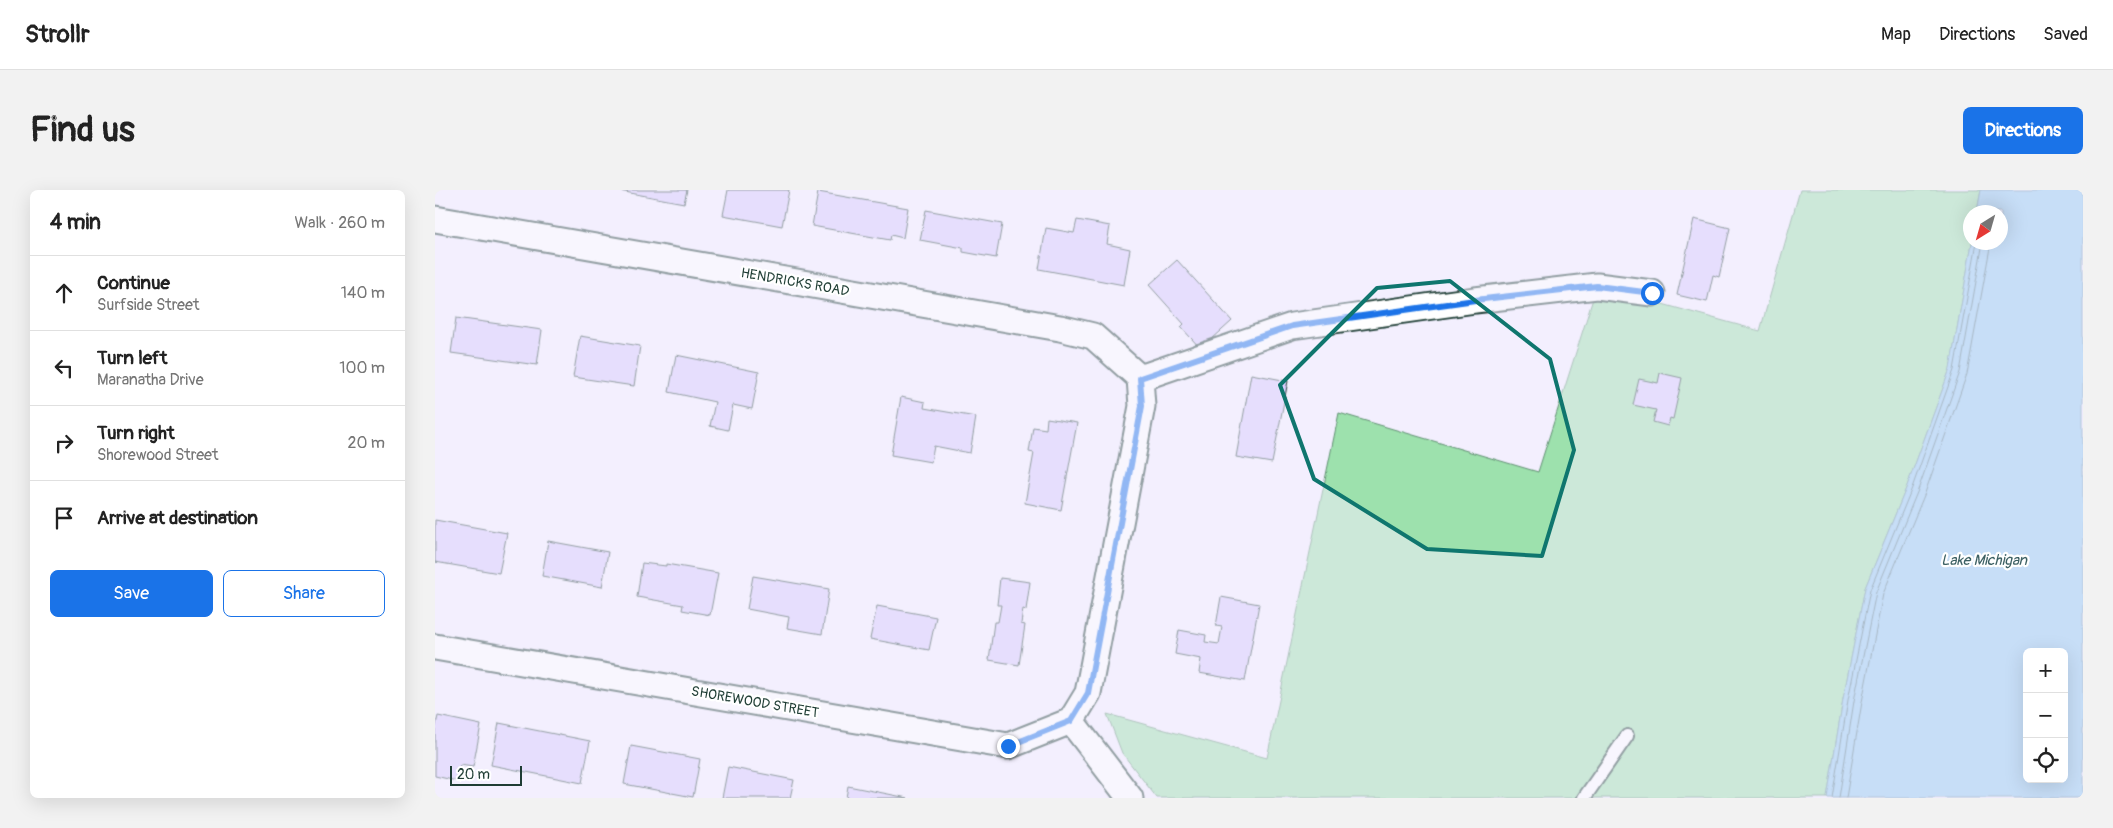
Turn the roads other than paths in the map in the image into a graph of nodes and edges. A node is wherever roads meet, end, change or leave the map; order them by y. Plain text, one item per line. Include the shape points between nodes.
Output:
1 (435, 219) edge
2 (1652, 293) dead end
3 (1140, 378) junction
4 (435, 647) edge
5 (1071, 721) junction
6 (1627, 736) dead end
7 (1130, 798) edge
8 (1584, 798) edge

1 - 3 street, HENDRICKS ROAD via 1060,328 1093,336
2 - 3 street via 1597,286 1292,326
3 - 5 street via 1142,406 1088,693
4 - 5 street, SHOREWOOD STREET via 1008,746
5 - 7 street
6 - 8 lane

